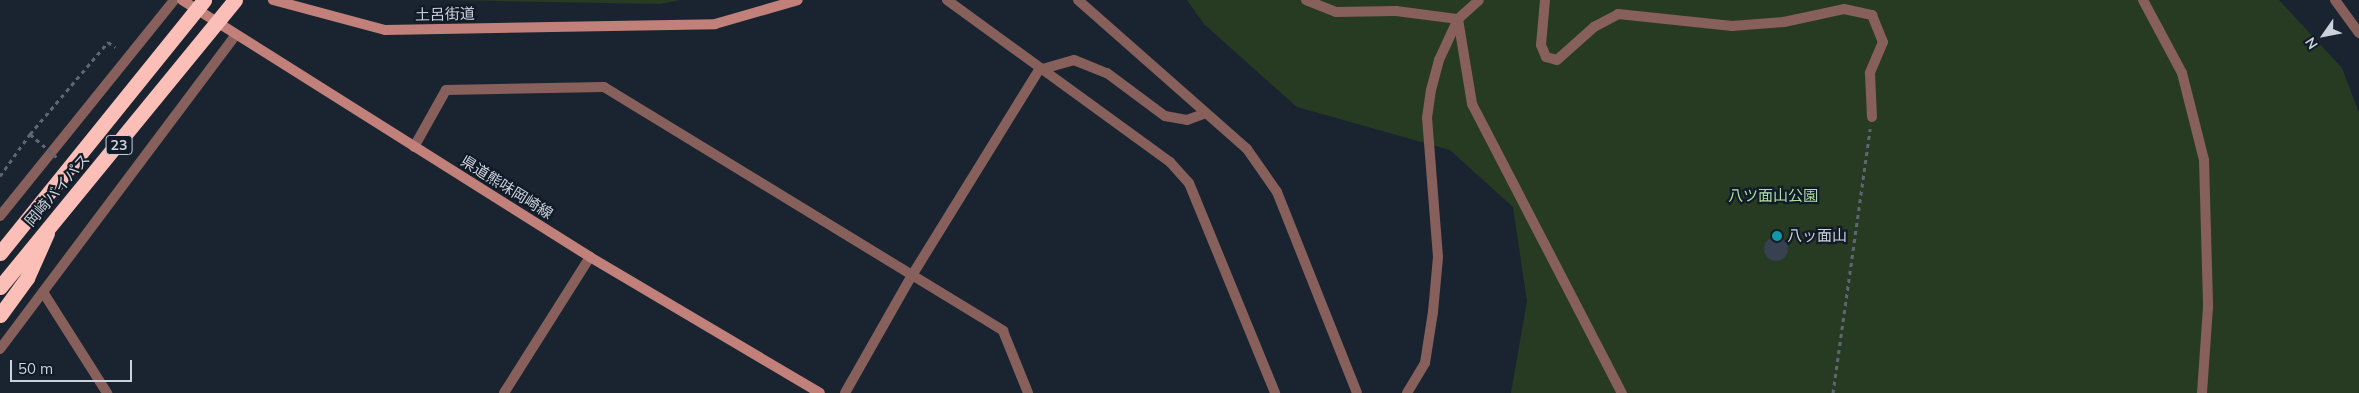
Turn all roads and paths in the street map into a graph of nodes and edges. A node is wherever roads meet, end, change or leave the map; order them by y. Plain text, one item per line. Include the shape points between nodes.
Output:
1 (174, 0) edge
2 (182, 0) edge
3 (204, 0) edge
4 (236, 0) edge
5 (273, 0) edge
6 (798, 0) edge
7 (948, 0) edge
8 (1078, 0) edge
9 (1306, 0) edge
10 (1479, 0) edge
11 (1545, 0) edge
12 (2143, 0) edge
13 (2335, 0) edge
14 (1458, 19) junction
15 (2359, 33) edge
16 (235, 36) junction
17 (115, 47) dead end
18 (1039, 70) junction
19 (1206, 113) junction
20 (1872, 117) joint
21 (30, 134) junction
22 (414, 147) junction
23 (56, 157) dead end
24 (0, 176) edge
25 (0, 216) edge
26 (53, 220) junction
27 (0, 253) edge
28 (590, 257) junction
29 (911, 277) junction
30 (0, 287) edge
31 (43, 292) junction
32 (0, 315) edge
33 (0, 349) edge
34 (107, 393) edge
35 (504, 393) edge
36 (820, 393) edge
37 (845, 393) edge
38 (1028, 393) edge
39 (1275, 393) edge
40 (1357, 393) edge
41 (1407, 393) edge
42 (1622, 393) edge
43 (1833, 393) edge
44 (2202, 393) edge

1 - 25 street
2 - 16 main road, 県道熊味岡崎線
3 - 27 highway, 岡崎バイパス / 23, bridge
4 - 26 highway, 岡崎バイパス / 23, bridge
5 - 6 main road, 土呂街道 via 385,30 715,24
7 - 18 street
8 - 19 street
9 - 14 street via 1336,12 1396,11
10 - 14 street
11 - 20 street via 1541,45 1546,57 1558,60 1594,27 1618,14 1732,26 1784,22 1844,9 1863,12 1878,22 1883,42 1870,73
12 - 44 street via 2182,73 2204,160 2208,306
13 - 15 street
14 - 41 street via 1439,60 1428,109 1438,257 1434,312 1425,364
14 - 42 street via 1472,104
16 - 22 main road, 県道熊味岡崎線
16 - 31 street
17 - 21 path via 108,42
18 - 19 street via 1074,60 1106,72 1165,116 1187,120
18 - 29 street
18 - 39 street via 1170,162 1189,183
19 - 40 street via 1247,148 1277,192
20 - 43 path
21 - 23 path, bridge
21 - 24 path, bridge
22 - 28 main road, 県道熊味岡崎線
22 - 29 street via 446,90 604,87
26 - 30 highway, 岡崎バイパス / 23, bridge
26 - 32 highway, 23, bridge via 27,278
28 - 35 street
28 - 36 main road, 県道熊味岡崎線
29 - 37 street
29 - 38 street via 1003,331
31 - 33 street
31 - 34 street

